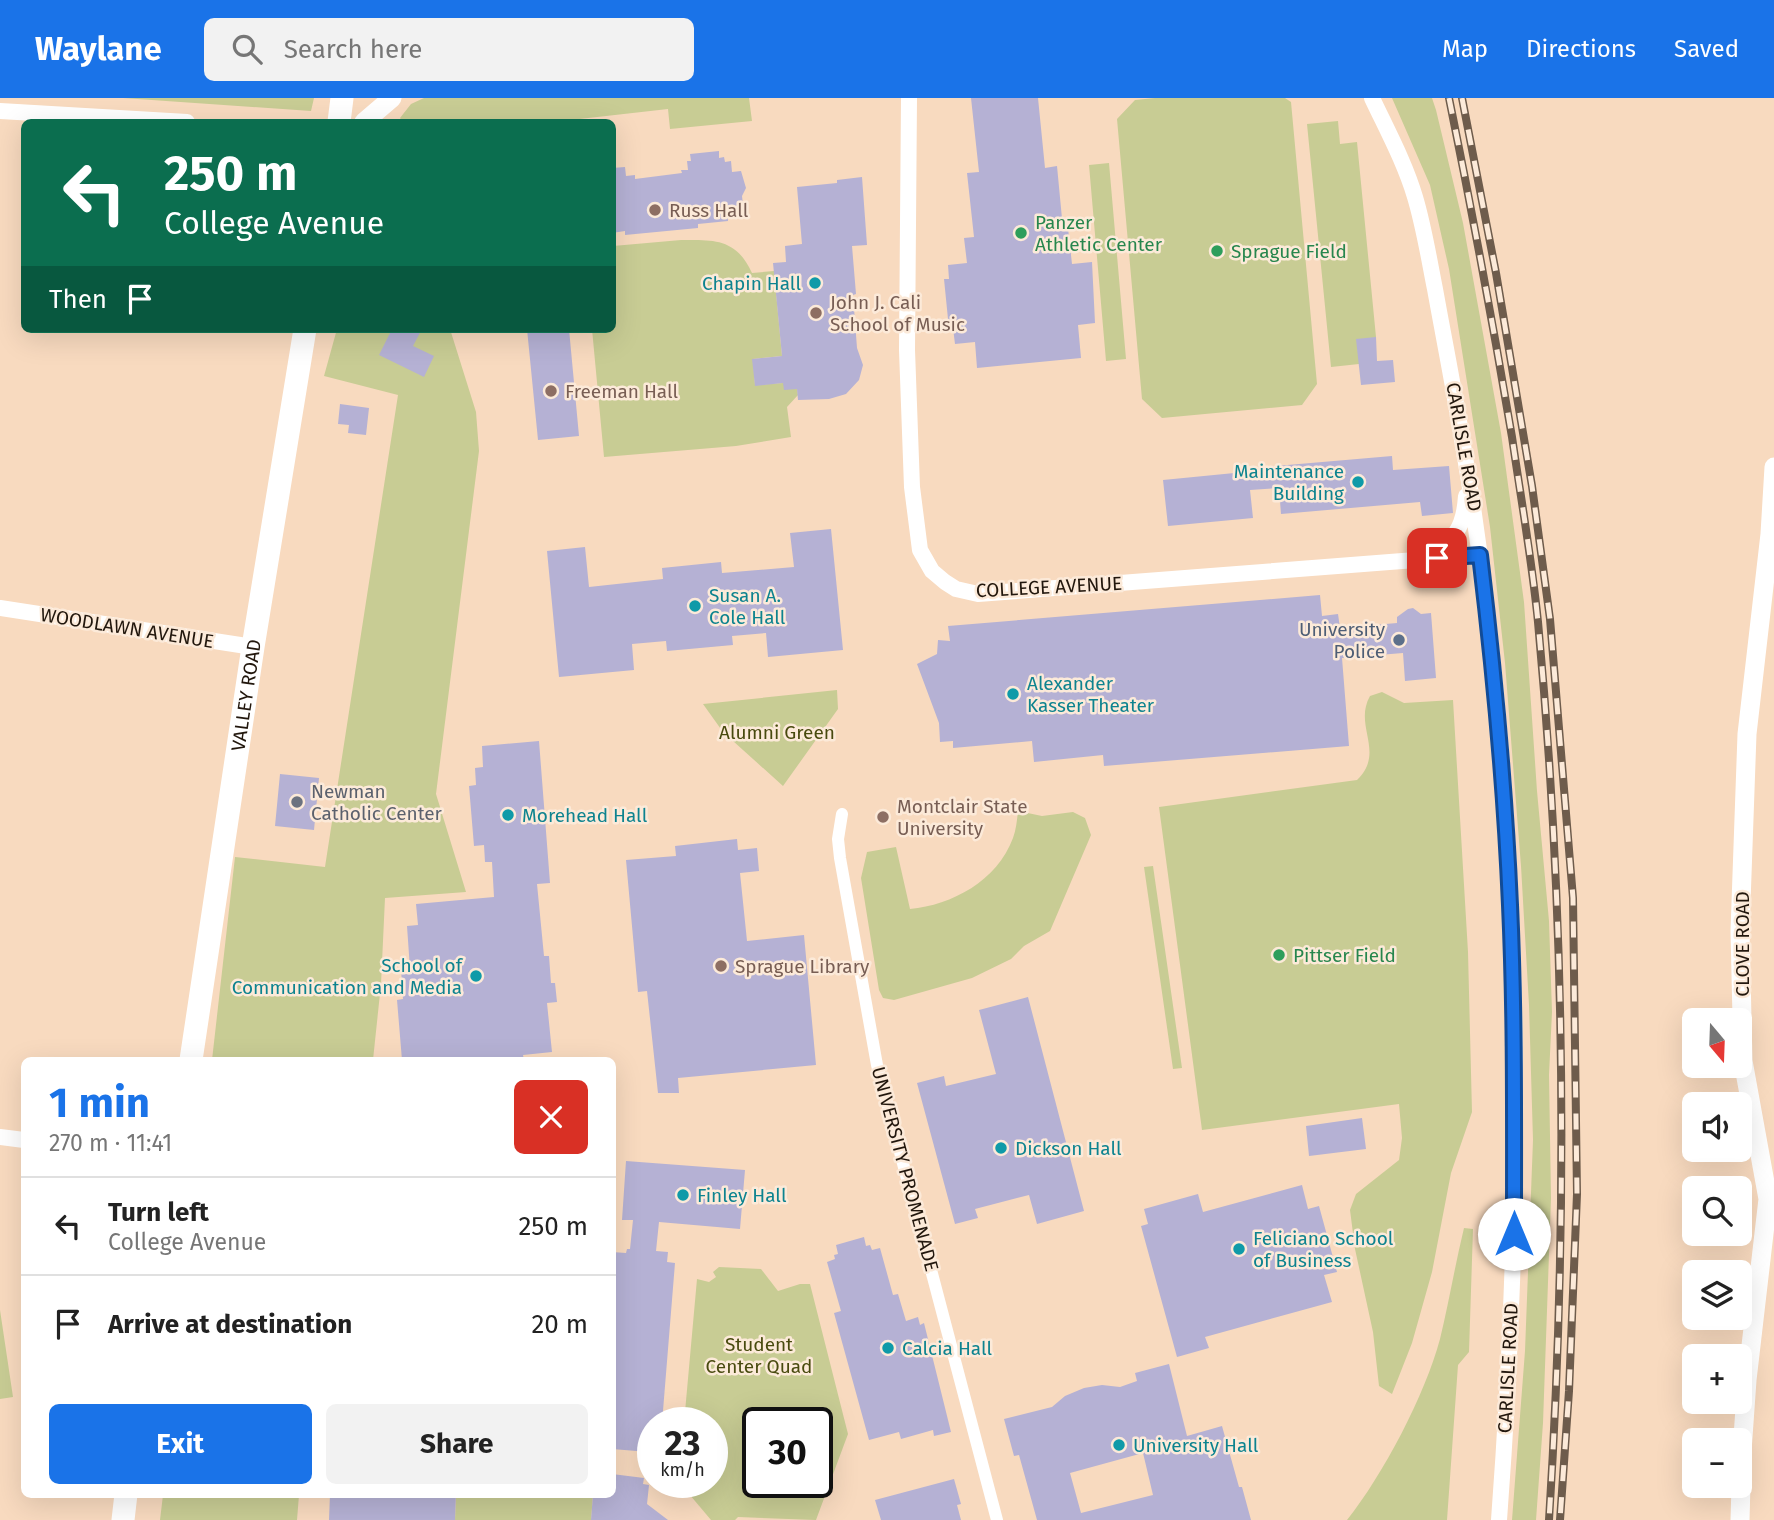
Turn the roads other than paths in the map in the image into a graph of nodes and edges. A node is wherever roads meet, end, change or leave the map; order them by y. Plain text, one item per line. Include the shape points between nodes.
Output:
1 (342, 98) edge
2 (392, 98) edge
3 (909, 98) edge
4 (1372, 98) edge
5 (0, 111) edge
6 (136, 119) edge
7 (339, 119) edge
8 (368, 119) edge
9 (304, 333) edge
10 (1467, 466) junction
11 (1774, 467) edge
12 (1480, 555) junction
13 (1415, 560) junction
14 (0, 608) edge
15 (253, 647) junction
16 (842, 814) dead end
17 (191, 1057) edge
18 (0, 1136) edge
19 (21, 1140) edge
20 (1768, 1199) junction
21 (1774, 1219) edge
22 (125, 1498) edge
23 (122, 1520) edge
24 (997, 1520) edge
25 (1499, 1520) edge
26 (1741, 1520) edge

1 - 7 main road
2 - 8 street
3 - 13 street, COLLEGE AVENUE via 907,350 912,487 920,550 932,571 956,589 978,593
4 - 10 street, CARLISLE ROAD via 1404,167 1422,222
5 - 6 street
9 - 15 main road, VALLEY ROAD
10 - 12 street, CARLISLE ROAD
10 - 13 street via 1462,526 1443,547
11 - 20 street, CLOVE ROAD via 1748,734 1740,931 1742,1060
12 - 13 street, COLLEGE AVENUE
12 - 25 street, CARLISLE ROAD via 1502,785 1513,1002 1514,1258
14 - 15 street, WOODLAWN AVENUE
15 - 17 main road, VALLEY ROAD
16 - 24 street, UNIVERSITY PROMENADE via 838,839 877,1065
18 - 19 street
20 - 21 street
20 - 26 street, CLOVE ROAD via 1747,1380
22 - 23 main road

